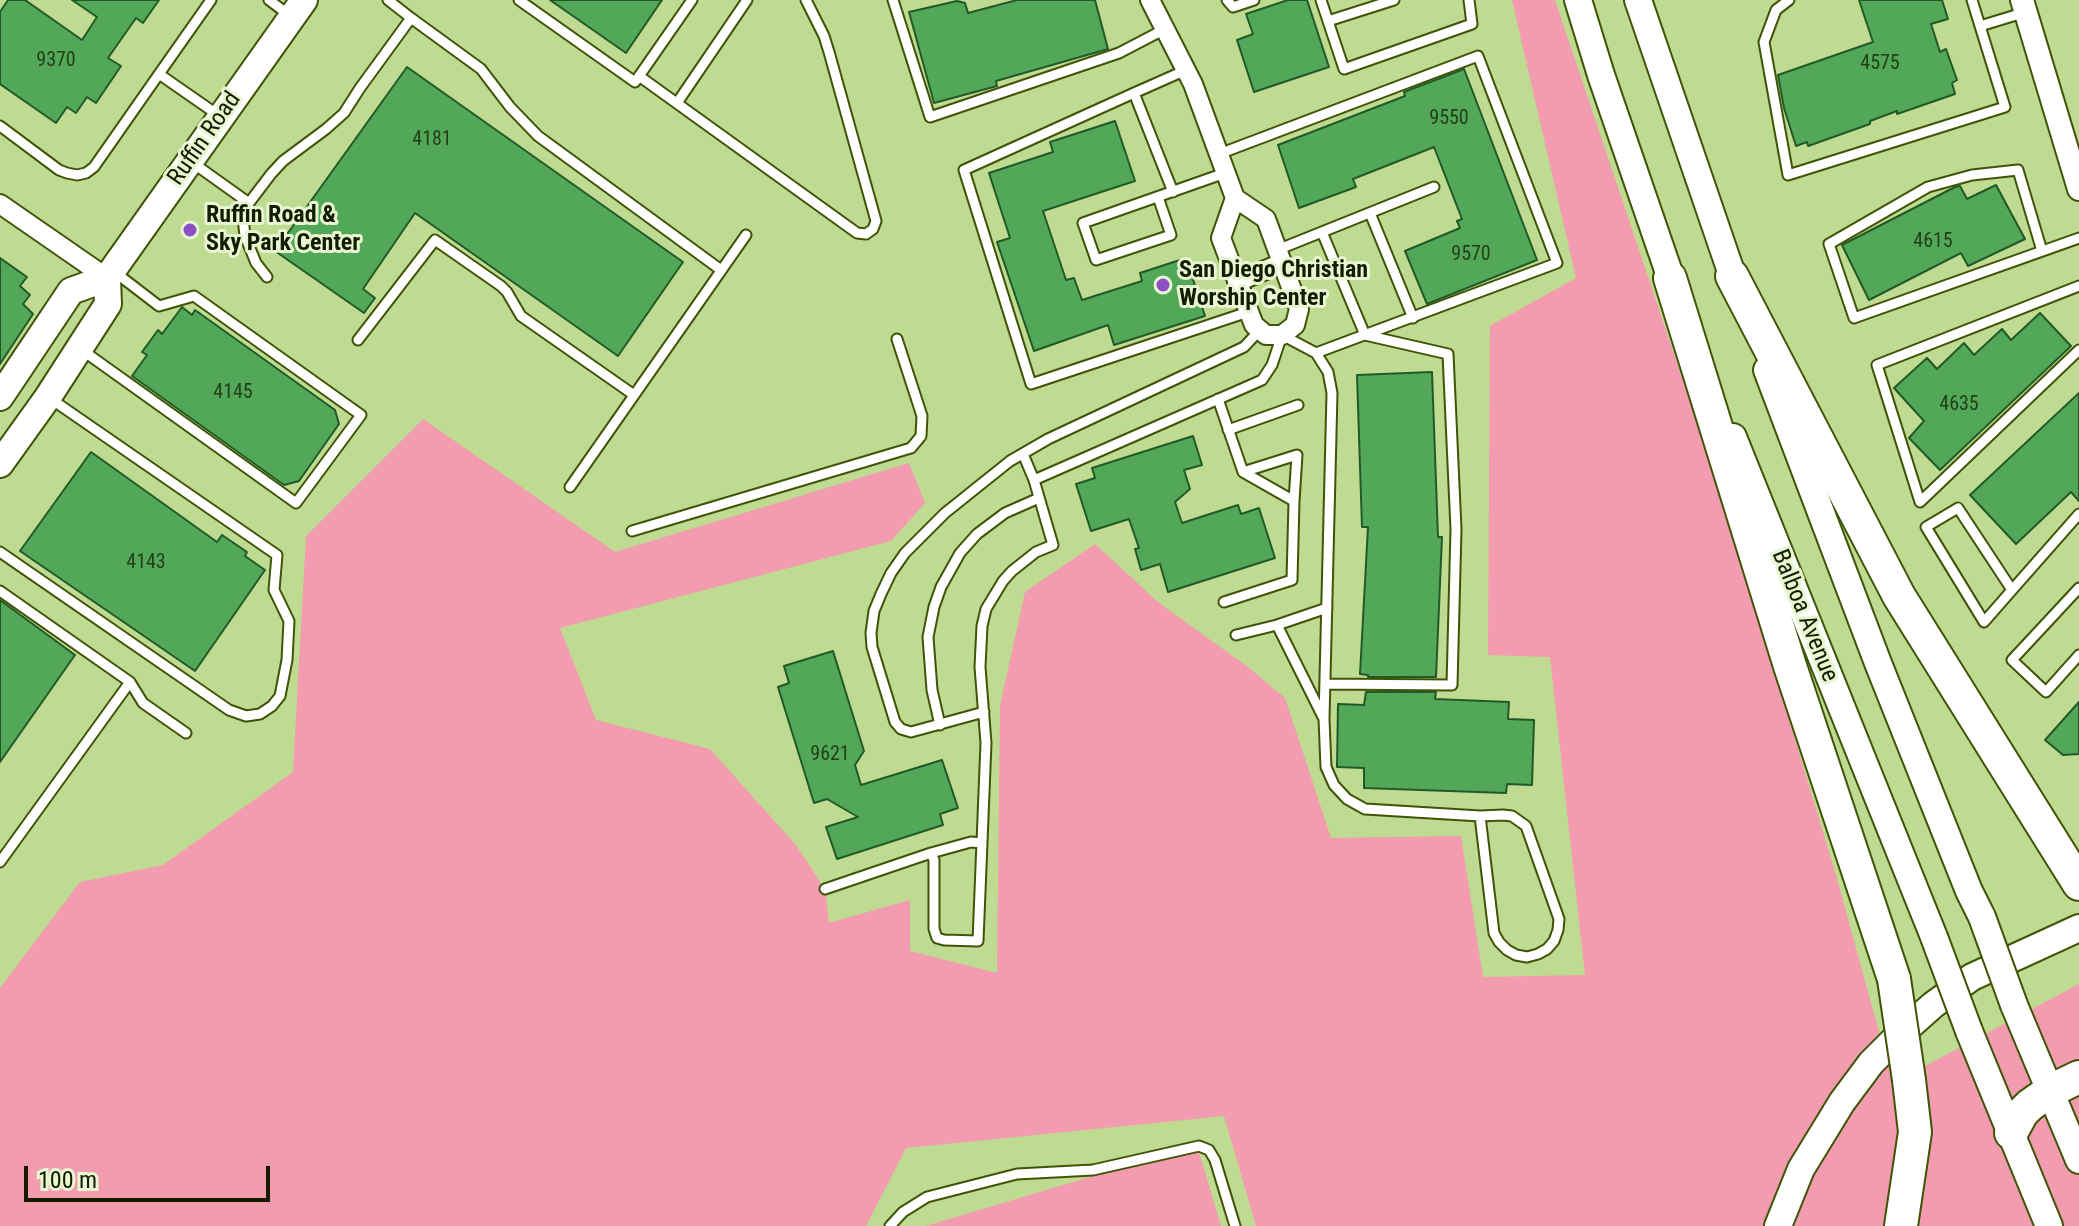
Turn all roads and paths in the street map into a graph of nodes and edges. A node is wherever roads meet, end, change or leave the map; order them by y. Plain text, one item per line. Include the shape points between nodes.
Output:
1 (211, 0) edge
2 (269, 0) edge
3 (388, 0) edge
4 (519, 0) edge
5 (692, 0) edge
6 (747, 0) edge
7 (806, 0) edge
8 (893, 0) edge
9 (1150, 0) edge
10 (1227, 0) edge
11 (1254, 0) edge
12 (1321, 0) edge
13 (1394, 0) edge
14 (1469, 0) edge
15 (1578, 0) edge
16 (1638, 0) edge
17 (1789, 0) edge
18 (1972, 0) edge
19 (2024, 6) edge
20 (298, 8) edge
21 (411, 18) junction
22 (1328, 21) junction
23 (1980, 26) junction
24 (1165, 29) junction
25 (1186, 70) junction
26 (159, 74) junction
27 (639, 76) junction
28 (1134, 93) junction
29 (677, 103) junction
30 (221, 117) junction
31 (0, 126) edge
32 (1219, 154) junction
33 (190, 161) junction
34 (1225, 173) junction
35 (1434, 187) dead end
36 (2079, 189) edge
37 (1173, 192) junction
38 (1158, 197) junction
39 (1235, 198) junction
40 (249, 203) junction
41 (0, 204) edge
42 (1370, 213) junction
43 (1322, 232) junction
44 (746, 235) dead end
45 (2079, 238) edge
46 (2042, 251) junction
47 (1280, 256) junction
48 (721, 270) junction
49 (110, 274) junction
50 (1732, 276) junction
51 (267, 277) dead end
52 (1670, 278) junction
53 (1237, 282) junction
54 (2079, 286) edge
55 (1248, 312) junction
56 (1413, 318) junction
57 (1259, 331) junction
58 (1282, 335) junction
59 (1365, 335) junction
60 (897, 339) dead end
61 (358, 340) dead end
62 (80, 348) junction
63 (2079, 350) edge
64 (1316, 353) junction
65 (634, 395) junction
66 (0, 397) edge
67 (48, 397) junction
68 (1218, 399) junction
69 (1298, 405) dead end
70 (1228, 430) junction
71 (1023, 454) junction
72 (0, 464) edge
73 (1243, 472) junction
74 (1034, 480) junction
75 (570, 487) dead end
76 (1039, 498) junction
77 (1294, 501) junction
78 (2079, 514) edge
79 (632, 531) dead end
80 (0, 552) edge
81 (2079, 588) edge
82 (2012, 590) junction
83 (0, 591) edge
84 (1224, 602) dead end
85 (1327, 608) junction
86 (1277, 625) junction
87 (1236, 635) dead end
88 (2079, 655) edge
89 (130, 682) junction
90 (1325, 684) junction
91 (984, 712) junction
92 (1324, 719) junction
93 (940, 725) junction
94 (186, 733) dead end
95 (1480, 816) junction
96 (982, 843) junction
97 (931, 853) junction
98 (0, 862) edge
99 (2079, 884) edge
100 (825, 889) dead end
101 (2079, 928) edge
102 (2079, 1077) edge
103 (2050, 1091) junction
104 (2011, 1133) junction
105 (2079, 1160) edge
106 (890, 1226) edge
107 (1235, 1226) edge
108 (1778, 1226) edge
109 (1901, 1226) edge
110 (2049, 1226) edge

1 - 26 lane
2 - 20 lane
3 - 21 lane
4 - 27 lane via 635,82
5 - 27 lane
6 - 29 lane
7 - 29 lane via 829,52 876,221 873,229 857,233
8 - 24 lane via 930,117 1119,53
9 - 24 street
10 - 11 lane via 1233,7
12 - 22 lane
13 - 22 lane
14 - 22 lane via 1472,24 1344,69
15 - 52 main road, Balboa Avenue
16 - 50 main road
17 - 23 lane via 1776,10 1764,42 1788,175 2005,107
18 - 23 lane
19 - 23 lane
19 - 36 street
20 - 30 main road, Ruffin Road
21 - 40 lane via 344,113 283,161
21 - 48 lane via 481,69 538,136
24 - 25 street
25 - 28 lane
25 - 32 street
26 - 30 lane
26 - 31 lane via 94,167 82,175 59,170
27 - 29 lane
28 - 37 lane
28 - 55 lane via 964,170 1031,384
30 - 33 main road, Ruffin Road
32 - 34 street
32 - 56 lane via 1478,56 1557,263
33 - 40 lane
33 - 49 main road, Ruffin Road
34 - 37 lane
34 - 39 street
35 - 42 lane
37 - 38 lane
38 - 38 lane via 1083,223 1096,260 1171,235
39 - 47 street via 1266,219
39 - 53 street via 1221,238
40 - 51 lane via 243,218 245,236
41 - 49 street
42 - 43 lane
42 - 56 lane
43 - 47 lane
43 - 59 lane
44 - 48 lane
45 - 46 lane
46 - 46 lane via 1854,318 1829,244 1928,187 2018,170
47 - 53 street
47 - 58 street via 1299,309 1295,325
48 - 65 lane
49 - 62 main road, Ruffin Road via 108,304
49 - 62 lane via 159,306 194,296 361,415 296,503
49 - 66 main road via 71,291
50 - 99 highway via 1899,596
50 - 103 main road, bridge via 1878,663
52 - 104 main road, Balboa Avenue, bridge
52 - 109 highway, bridge via 1894,979 1915,1132
53 - 55 street
54 - 63 lane via 1877,365 1920,502
55 - 57 street
56 - 59 lane
57 - 58 street
57 - 71 lane via 1244,347
58 - 64 lane
58 - 68 lane via 1262,380
59 - 64 lane
59 - 90 lane via 1448,354 1456,529 1452,685
60 - 79 lane via 922,416 921,436 911,448
61 - 65 lane via 435,240 501,286 517,313
62 - 67 main road, Ruffin Road
64 - 85 lane via 1328,372 1332,393
65 - 75 lane
67 - 72 main road, Ruffin Road
67 - 80 lane via 277,555 274,590 289,621 280,696 260,714 229,710
68 - 70 lane
68 - 74 lane
69 - 70 lane
70 - 73 lane
71 - 74 lane
71 - 93 lane via 964,496 905,553 874,611 872,647 895,722 911,732
73 - 77 lane
73 - 77 lane via 1297,455
74 - 76 lane
76 - 91 lane via 1053,545 1012,571 986,609 980,647
76 - 93 lane via 1005,513 977,534 941,587 928,637
77 - 84 lane via 1292,580
78 - 82 lane
81 - 88 lane via 2012,660 2046,692
82 - 82 lane via 1984,622 1926,527 1958,508
83 - 89 lane
85 - 86 lane
85 - 90 lane
86 - 87 lane
86 - 92 lane
89 - 94 lane via 143,703
89 - 98 lane
90 - 92 lane
91 - 93 lane
91 - 96 lane
92 - 95 lane via 1326,767 1347,799 1365,809
95 - 95 lane via 1494,933 1516,955 1538,954 1554,941 1559,919 1526,826 1512,816
96 - 97 lane
96 - 97 lane via 978,941 937,938
97 - 100 lane
101 - 108 main road via 1972,977 1897,1037 1842,1102 1801,1169
102 - 103 highway
103 - 104 highway via 2022,1113
103 - 105 main road
104 - 110 main road, Balboa Avenue
106 - 107 lane via 927,1197 1017,1174 1093,1170 1199,1146 1215,1160

